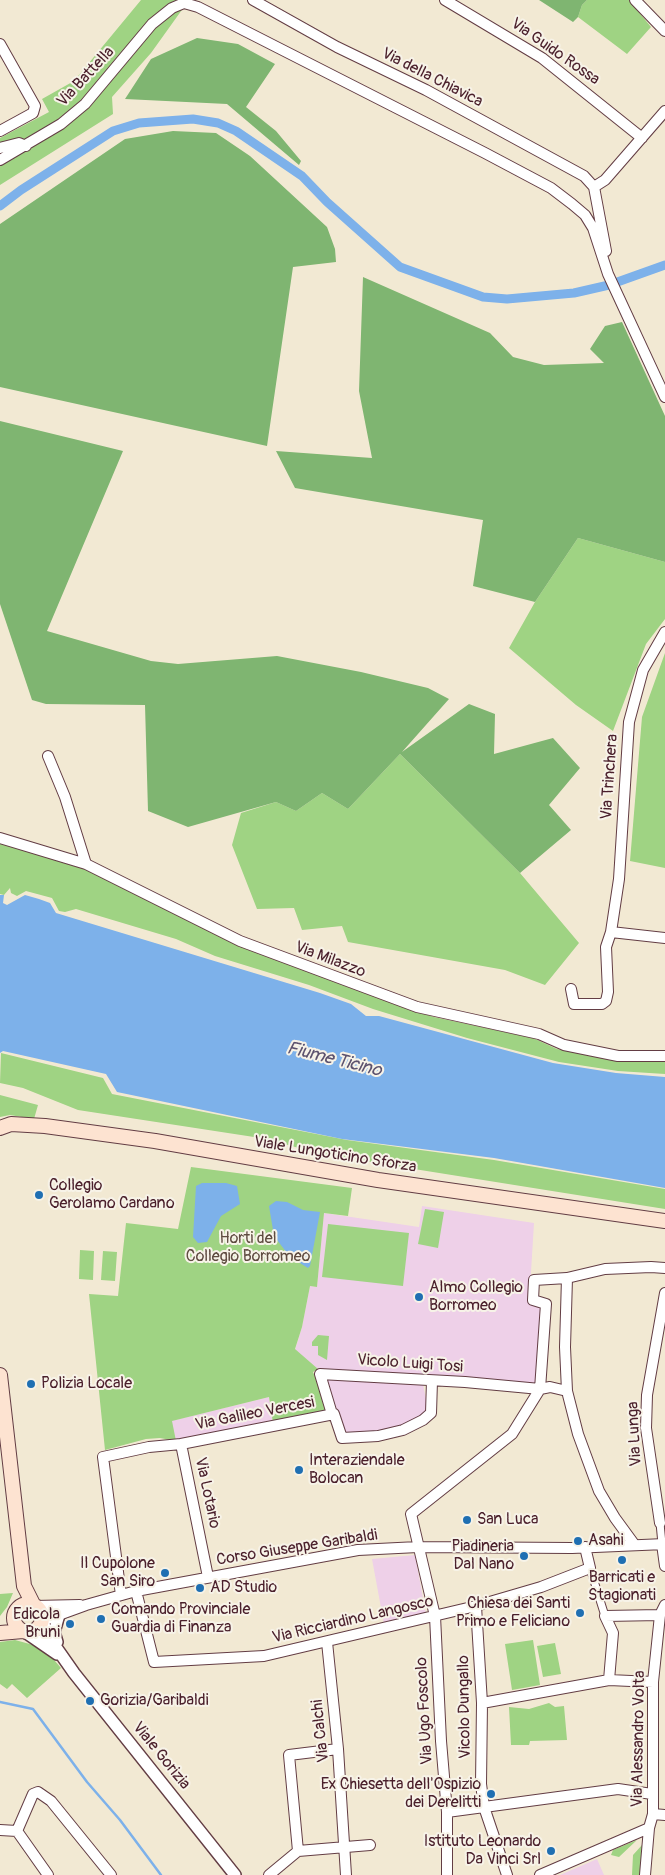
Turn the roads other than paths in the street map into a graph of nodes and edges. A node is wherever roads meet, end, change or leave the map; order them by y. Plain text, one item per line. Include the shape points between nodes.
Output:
1 (254, 0) edge
2 (445, 0) edge
3 (635, 0) edge
4 (185, 2) edge
5 (665, 30) edge
6 (0, 44) edge
7 (665, 111) edge
8 (0, 131) edge
9 (642, 138) junction
10 (26, 146) junction
11 (0, 148) edge
12 (0, 160) edge
13 (594, 188) junction
14 (608, 274) junction
15 (665, 397) edge
16 (665, 632) edge
17 (48, 756) dead end
18 (0, 838) edge
19 (86, 864) junction
20 (611, 932) junction
21 (665, 938) edge
22 (571, 989) dead end
23 (665, 1056) edge
24 (0, 1128) edge
25 (665, 1221) edge
26 (665, 1268) edge
27 (567, 1278) junction
28 (665, 1293) edge
29 (0, 1375) edge
30 (432, 1381) junction
31 (540, 1389) junction
32 (567, 1392) junction
33 (333, 1414) junction
34 (181, 1444) junction
35 (660, 1523) joint
36 (634, 1544) junction
37 (664, 1544) edge
38 (585, 1547) junction
39 (421, 1549) junction
40 (665, 1566) edge
41 (590, 1568) junction
42 (208, 1577) junction
43 (24, 1587) junction
44 (136, 1591) junction
45 (121, 1595) junction
46 (86, 1605) junction
47 (34, 1606) junction
48 (476, 1606) junction
49 (663, 1610) edge
50 (17, 1611) junction
51 (59, 1615) junction
52 (435, 1616) junction
53 (605, 1616) junction
54 (42, 1622) junction
55 (0, 1625) edge
56 (24, 1631) junction
57 (0, 1633) edge
58 (327, 1642) junction
59 (62, 1658) junction
60 (609, 1680) junction
61 (653, 1682) junction
62 (482, 1702) junction
63 (654, 1704) junction
64 (665, 1705) edge
65 (338, 1749) junction
66 (652, 1794) junction
67 (484, 1807) junction
68 (447, 1812) junction
69 (653, 1814) junction
70 (665, 1815) edge
71 (649, 1828) junction
72 (0, 1830) edge
73 (17, 1830) junction
74 (370, 1845) dead end
75 (345, 1846) junction
76 (298, 1852) junction
77 (48, 1875) edge
78 (111, 1875) edge
79 (235, 1875) edge
80 (269, 1875) edge
81 (346, 1875) edge
82 (447, 1875) edge
83 (507, 1875) edge
84 (540, 1875) edge
85 (645, 1875) edge

1 - 13 street, Via della Chiavica via 584,176
2 - 9 street, Via Guido Rossa via 542,58
3 - 5 street
4 - 10 street, Via Battella via 152,24 85,104
4 - 14 street via 551,188 584,215 593,228
6 - 8 street via 35,106 33,113
7 - 9 street
9 - 13 street
10 - 11 street via 19,143
10 - 12 street, Via Battella
13 - 14 street via 606,243
14 - 15 street
16 - 20 street, Via Trinchera via 643,670 629,722 620,879
17 - 19 street
18 - 19 street, Via Milazzo
19 - 23 street, Via Milazzo via 240,941 417,1007 539,1034 564,1045 610,1054
20 - 21 street
20 - 22 street, Via Trinchera via 606,948 606,1001 602,1004 574,1004
24 - 25 main road, Viale Lungoticino Sforza via 11,1124 45,1126 155,1141 368,1178
26 - 27 street via 605,1269
27 - 31 street via 534,1280 533,1300 546,1304
27 - 32 street
28 - 35 street, Via Lunga via 647,1395 646,1428
29 - 43 main road
30 - 31 street, Vicolo Luigi Tosi
30 - 33 street via 432,1413 403,1430 378,1436 342,1438
30 - 33 street, Vicolo Luigi Tosi via 320,1374
31 - 32 street, Vicolo Luigi Tosi via 550,1387
31 - 39 street, Via Ugo Foscolo via 512,1434 412,1514
32 - 36 street via 578,1434 600,1491
33 - 34 street, Via Galileo Vercesi
34 - 42 street, Via Lotario
34 - 45 street, Via Galileo Vercesi via 103,1457
35 - 37 street, Via Lunga
36 - 37 street, Corso Giuseppe Garibaldi
36 - 38 street, Corso Giuseppe Garibaldi
37 - 40 street
38 - 39 street, Corso Giuseppe Garibaldi
38 - 41 street
39 - 42 street, Corso Giuseppe Garibaldi via 358,1550
39 - 52 street, Via Ugo Foscolo
41 - 48 street, Via Ricciardino Langosco
41 - 53 street
42 - 44 street, Corso Giuseppe Garibaldi
43 - 47 main road
43 - 50 main road
44 - 45 street, Corso Giuseppe Garibaldi
44 - 58 street, Via Ricciardino Langosco via 154,1662 264,1656
45 - 46 street, Corso Giuseppe Garibaldi
46 - 47 street, Corso Giuseppe Garibaldi
46 - 51 street, Corso Giuseppe Garibaldi
47 - 50 main road via 25,1605
47 - 54 main road via 40,1612
48 - 52 street, Via Ricciardino Langosco
48 - 62 street, Vicolo Dungallo
49 - 53 street
49 - 61 street, Via Alessandro Volta
50 - 55 main road
50 - 56 main road via 16,1623
51 - 54 street, Corso Giuseppe Garibaldi
51 - 59 street, Viale Gorizia via 54,1632
52 - 58 street, Via Ricciardino Langosco
52 - 68 street, Via Ugo Foscolo
53 - 60 street via 613,1633
54 - 56 main road via 34,1631
54 - 59 street, Viale Gorizia
56 - 57 main road
56 - 59 street, Viale Gorizia
58 - 65 street, Via Calchi
59 - 79 street, Viale Gorizia
60 - 61 street
60 - 62 street
61 - 63 street, Via Alessandro Volta
62 - 67 street, Vicolo Dungallo via 481,1784
63 - 64 street
63 - 66 street, Via Alessandro Volta
65 - 75 street, Via Calchi
65 - 76 street via 289,1755
66 - 67 street via 618,1789
66 - 69 street, Via Alessandro Volta
67 - 68 street
67 - 83 street, Vicolo Dungallo
68 - 82 street, Via Ugo Foscolo
69 - 70 street
69 - 71 street, Via Alessandro Volta
71 - 84 street
71 - 85 street, Via Alessandro Volta
72 - 73 street
73 - 77 street
73 - 78 street via 33,1794 38,1792 51,1801
74 - 75 street
75 - 76 street
75 - 81 street, Via Calchi
76 - 80 street

